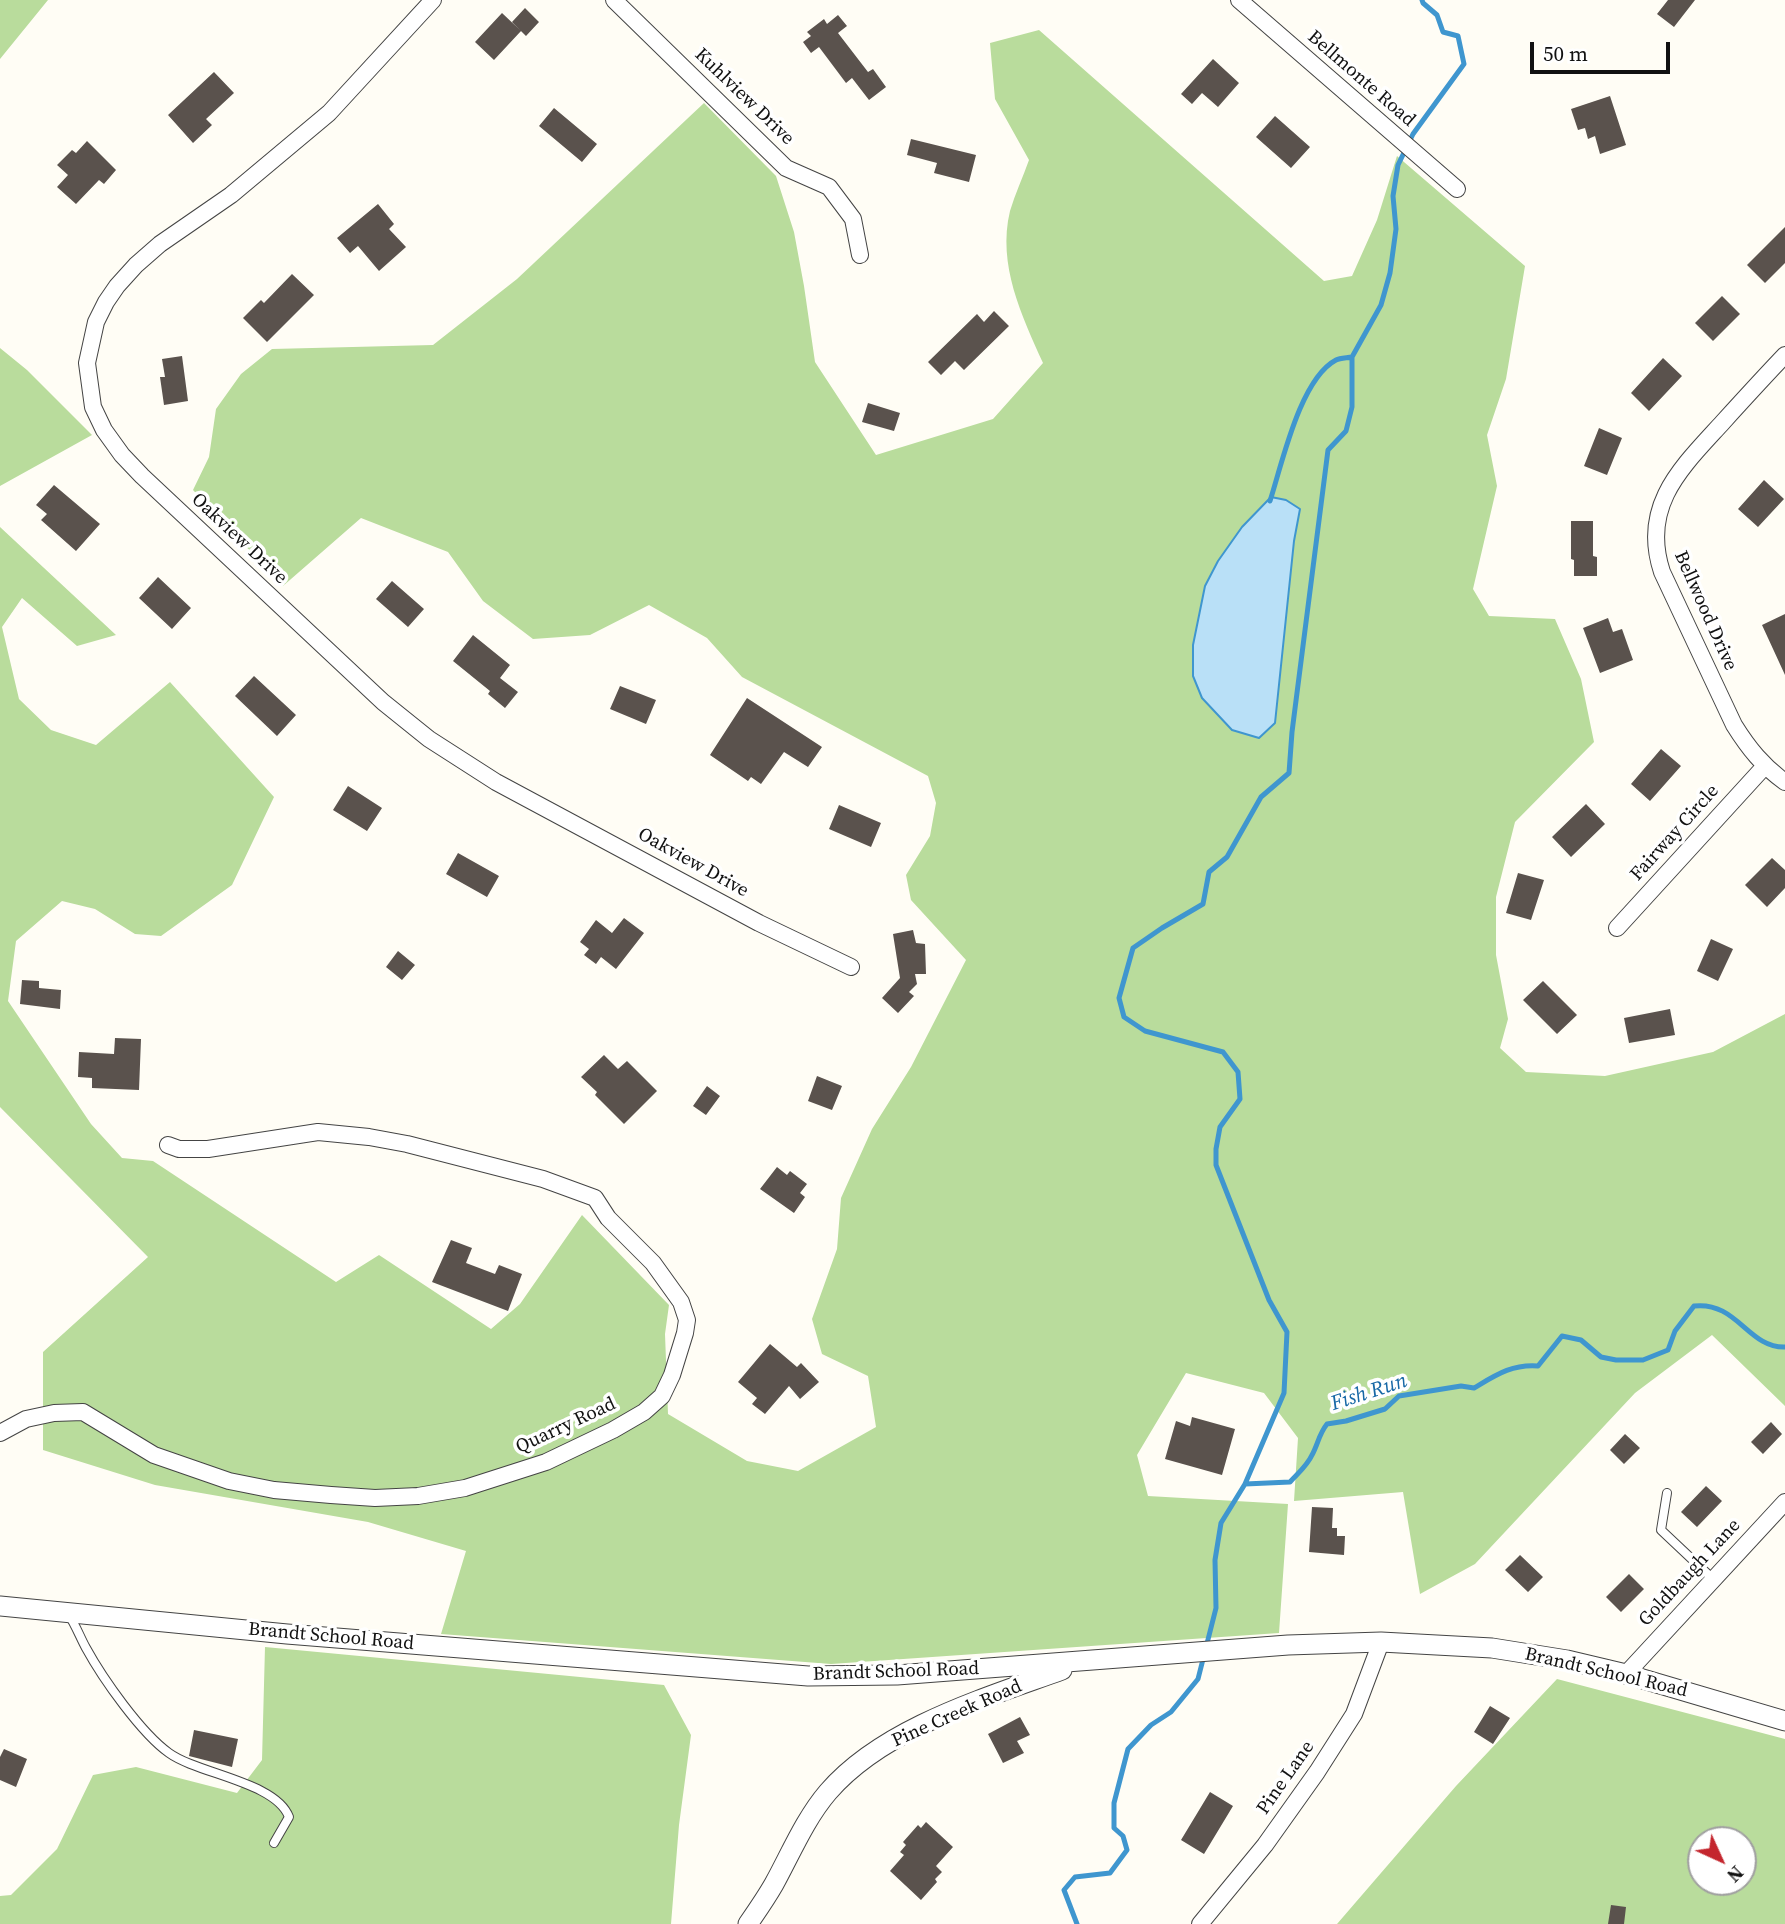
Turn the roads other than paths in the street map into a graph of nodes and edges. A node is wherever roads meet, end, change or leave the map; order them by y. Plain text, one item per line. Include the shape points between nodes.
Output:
1 (433, 0) edge
2 (614, 0) edge
3 (1239, 0) edge
4 (1457, 189) dead end
5 (860, 255) dead end
6 (1785, 355) edge
7 (1764, 767) junction
8 (1785, 782) edge
9 (1617, 928) dead end
10 (851, 967) dead end
11 (168, 1145) dead end
12 (0, 1433) edge
13 (1667, 1493) dead end
14 (1785, 1502) edge
15 (1713, 1579) junction
16 (0, 1606) edge
17 (67, 1613) junction
18 (1381, 1642) junction
19 (1086, 1662) junction
20 (1626, 1674) junction
21 (1785, 1721) edge
22 (274, 1843) dead end
23 (748, 1924) edge
24 (1200, 1924) edge

1 - 10 street, Oakview Drive via 328,113 231,195 160,244 117,286 96,322 90,343 87,362 93,407 104,430 142,476 373,693 429,739 496,782
2 - 5 street, Kuhlview Drive via 786,168 829,187 853,219
3 - 4 street, Bellmonte Road
6 - 7 street, Bellwood Drive via 1677,472 1664,497 1655,552 1734,725
7 - 8 street, Bellwood Drive
7 - 9 street, Fairway Circle
11 - 12 street, Quarry Road via 208,1149 318,1132 369,1137 543,1179 596,1198 608,1218 653,1263 681,1302 687,1320 662,1396 613,1430 535,1466 465,1488 418,1496 331,1495 229,1481 154,1455 83,1412 26,1419
13 - 15 lane via 1661,1530
14 - 15 street, Goldbaugh Lane
15 - 20 street, Goldbaugh Lane
16 - 17 street, Brandt School Road
17 - 19 street, Brandt School Road via 808,1676
17 - 22 lane via 110,1686 167,1753 270,1794 286,1809 289,1817
18 - 19 street, Brandt School Road
18 - 20 street, Brandt School Road via 1493,1648
18 - 24 street, Pine Lane via 1354,1714 1317,1772
19 - 23 street, Pine Creek Road via 988,1696 901,1735 867,1756 828,1792 810,1817
20 - 21 street, Brandt School Road

